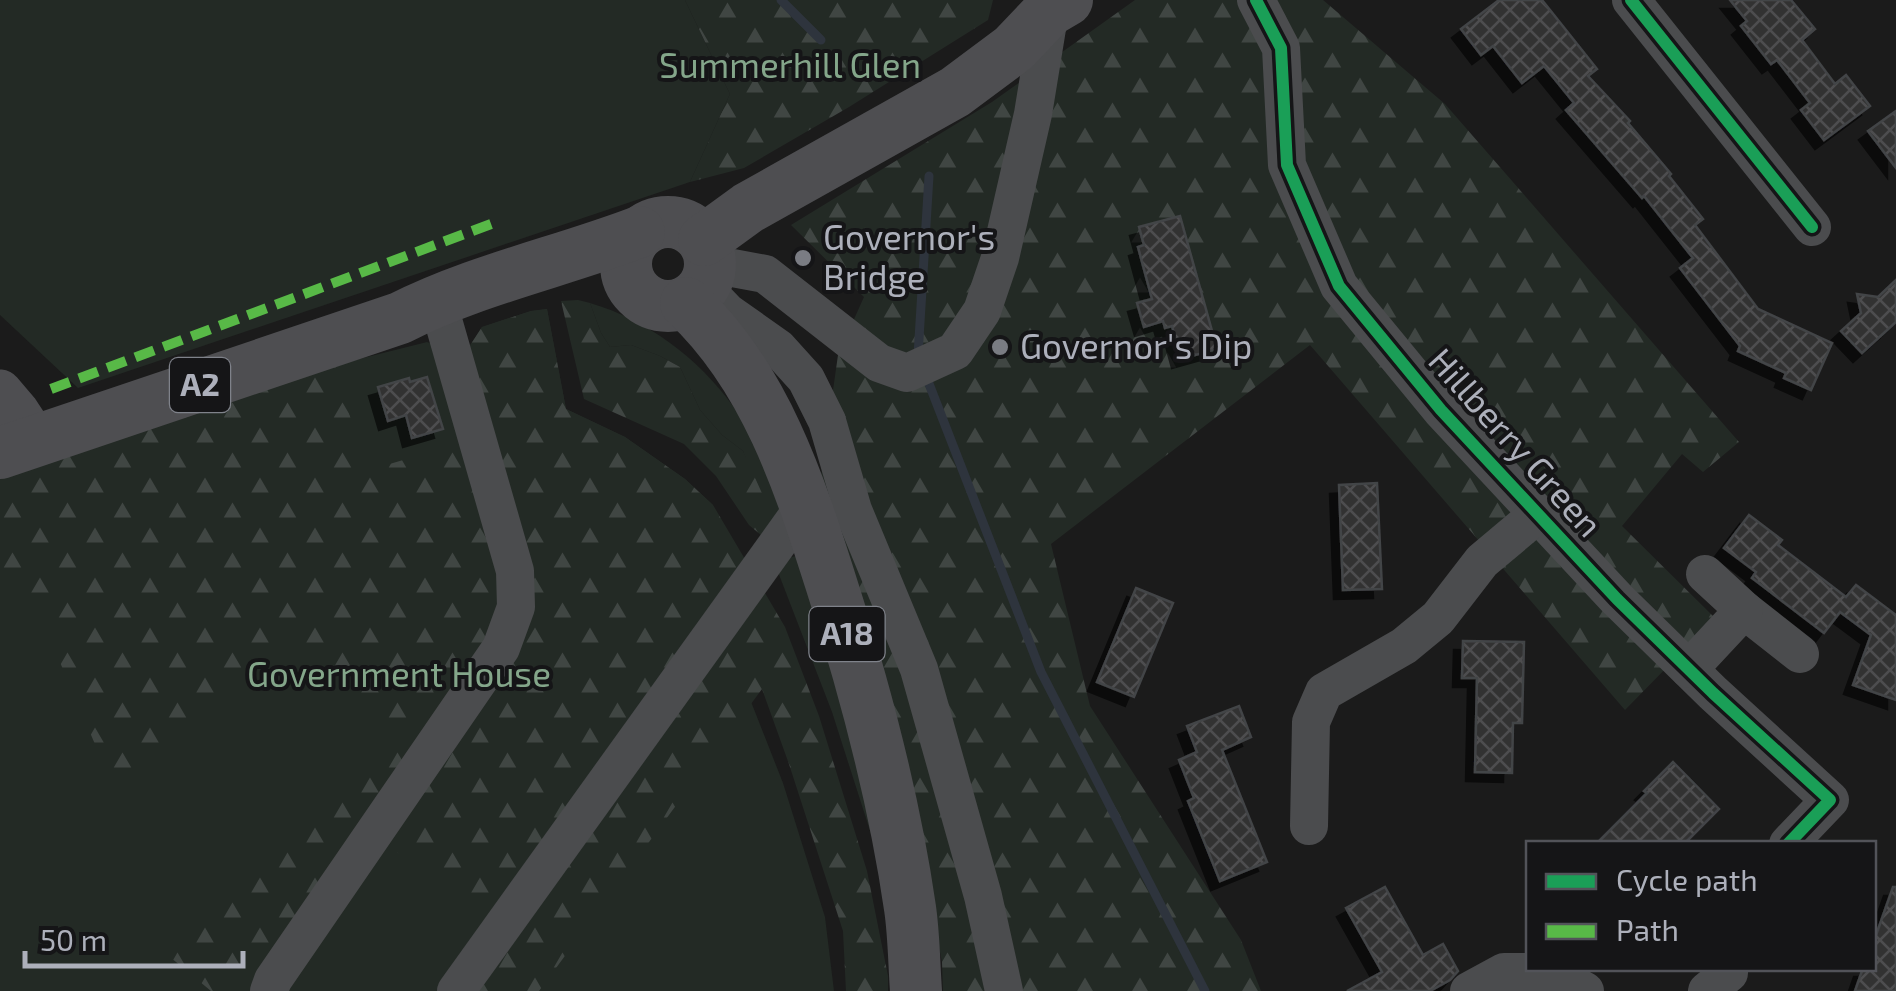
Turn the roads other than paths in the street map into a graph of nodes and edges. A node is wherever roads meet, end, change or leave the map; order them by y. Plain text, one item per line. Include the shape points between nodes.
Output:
1 (1256, 0) edge
2 (1631, 0) edge
3 (1054, 4) edge
4 (1812, 227) dead end
5 (639, 232) junction
6 (701, 274) junction
7 (632, 287) junction
8 (426, 311) junction
9 (0, 392) edge
10 (18, 447) edge
11 (806, 504) junction
12 (1538, 514) junction
13 (1705, 574) dead end
14 (1744, 610) junction
15 (1800, 654) dead end
16 (1689, 669) junction
17 (1308, 826) dead end
18 (1791, 841) edge
19 (1729, 971) edge
20 (268, 991) edge
21 (456, 991) edge
22 (916, 991) edge
23 (1004, 991) edge
24 (1469, 991) edge
25 (1585, 991) edge
26 (1708, 991) edge

1 - 12 street, Hillberry Green via 1280,48 1287,165 1340,286 1441,410
2 - 4 street
3 - 6 highway via 1014,48 955,92 748,208
3 - 6 street via 1000,258 982,311 955,351 907,373 879,363 766,274
5 - 6 highway, A2 via 666,221 694,229
5 - 7 highway via 627,252
5 - 8 highway, A2
6 - 7 highway, A2 via 662,306
6 - 11 highway, A18 via 711,326 772,420
6 - 23 street via 738,321 778,348 806,379 827,421 853,510 919,669
7 - 8 highway, A2 via 551,284
8 - 10 highway, A2
8 - 20 street via 515,570 516,607 500,648
9 - 10 main road via 17,412
11 - 21 street
11 - 22 highway, A18 via 888,780 911,911
12 - 16 street, Hillberry Green
12 - 17 street via 1482,562 1438,618 1324,692 1311,722
13 - 14 street
14 - 15 street
14 - 16 street
16 - 18 street, Hillberry Green via 1830,800
19 - 26 street
24 - 25 street via 1504,972 1550,972

